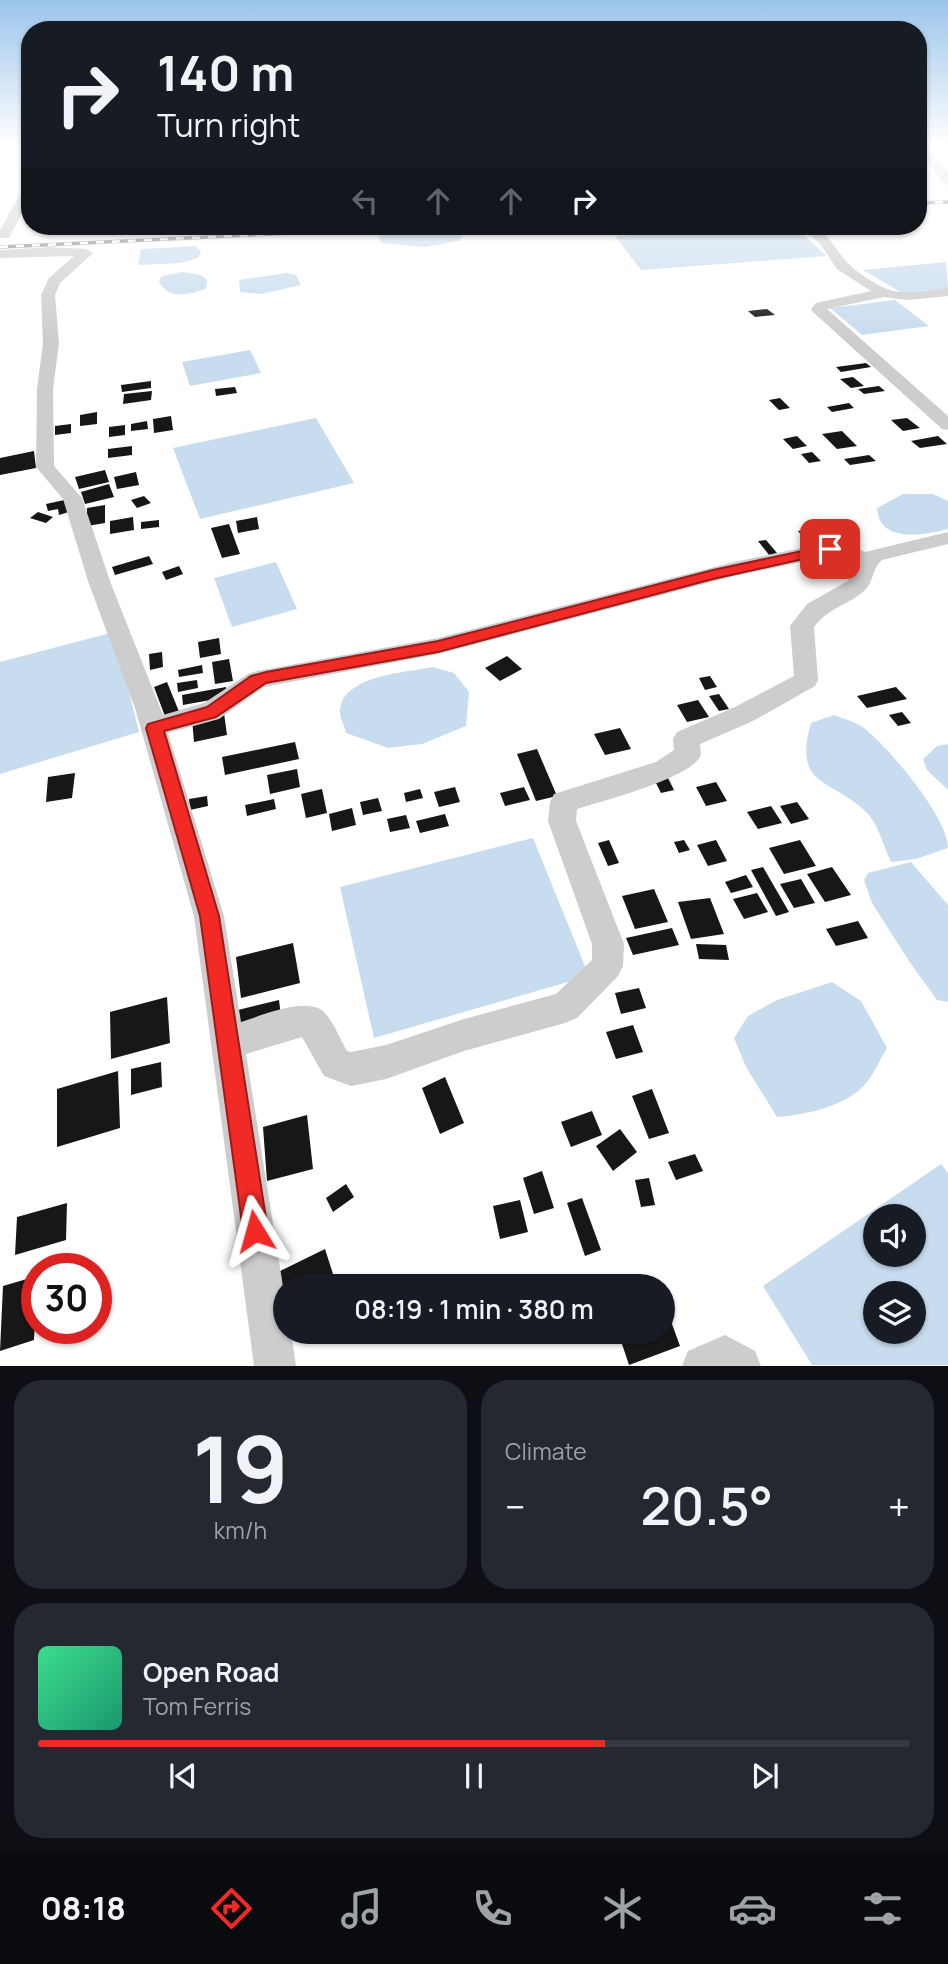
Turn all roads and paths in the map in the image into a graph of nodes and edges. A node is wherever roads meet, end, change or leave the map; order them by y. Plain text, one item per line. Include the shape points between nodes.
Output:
1 (17, 210) edge
2 (4, 235) dead end
3 (818, 235) edge
4 (0, 254) edge
5 (948, 292) edge
6 (884, 293) junction
7 (948, 425) edge
8 (948, 538) edge
9 (867, 561) junction
10 (154, 728) junction
11 (228, 1043) junction
12 (275, 1366) edge
13 (702, 1366) edge
14 (740, 1366) edge

1 - 2 street
3 - 6 street via 842,266
4 - 10 street via 86,253 54,281 48,295 51,343 45,389 45,467 72,498
5 - 6 street
6 - 7 street via 818,309
8 - 9 street via 875,555
9 - 10 street via 830,549 710,575 438,646 257,680 211,712
9 - 11 street via 857,585 815,609 802,626 806,680 685,740 688,754 665,770 564,802 562,821 608,944 607,966 565,1007 351,1069 336,1064 312,1023 300,1020
10 - 11 street via 209,916
11 - 12 street
13 - 14 street via 725,1356

